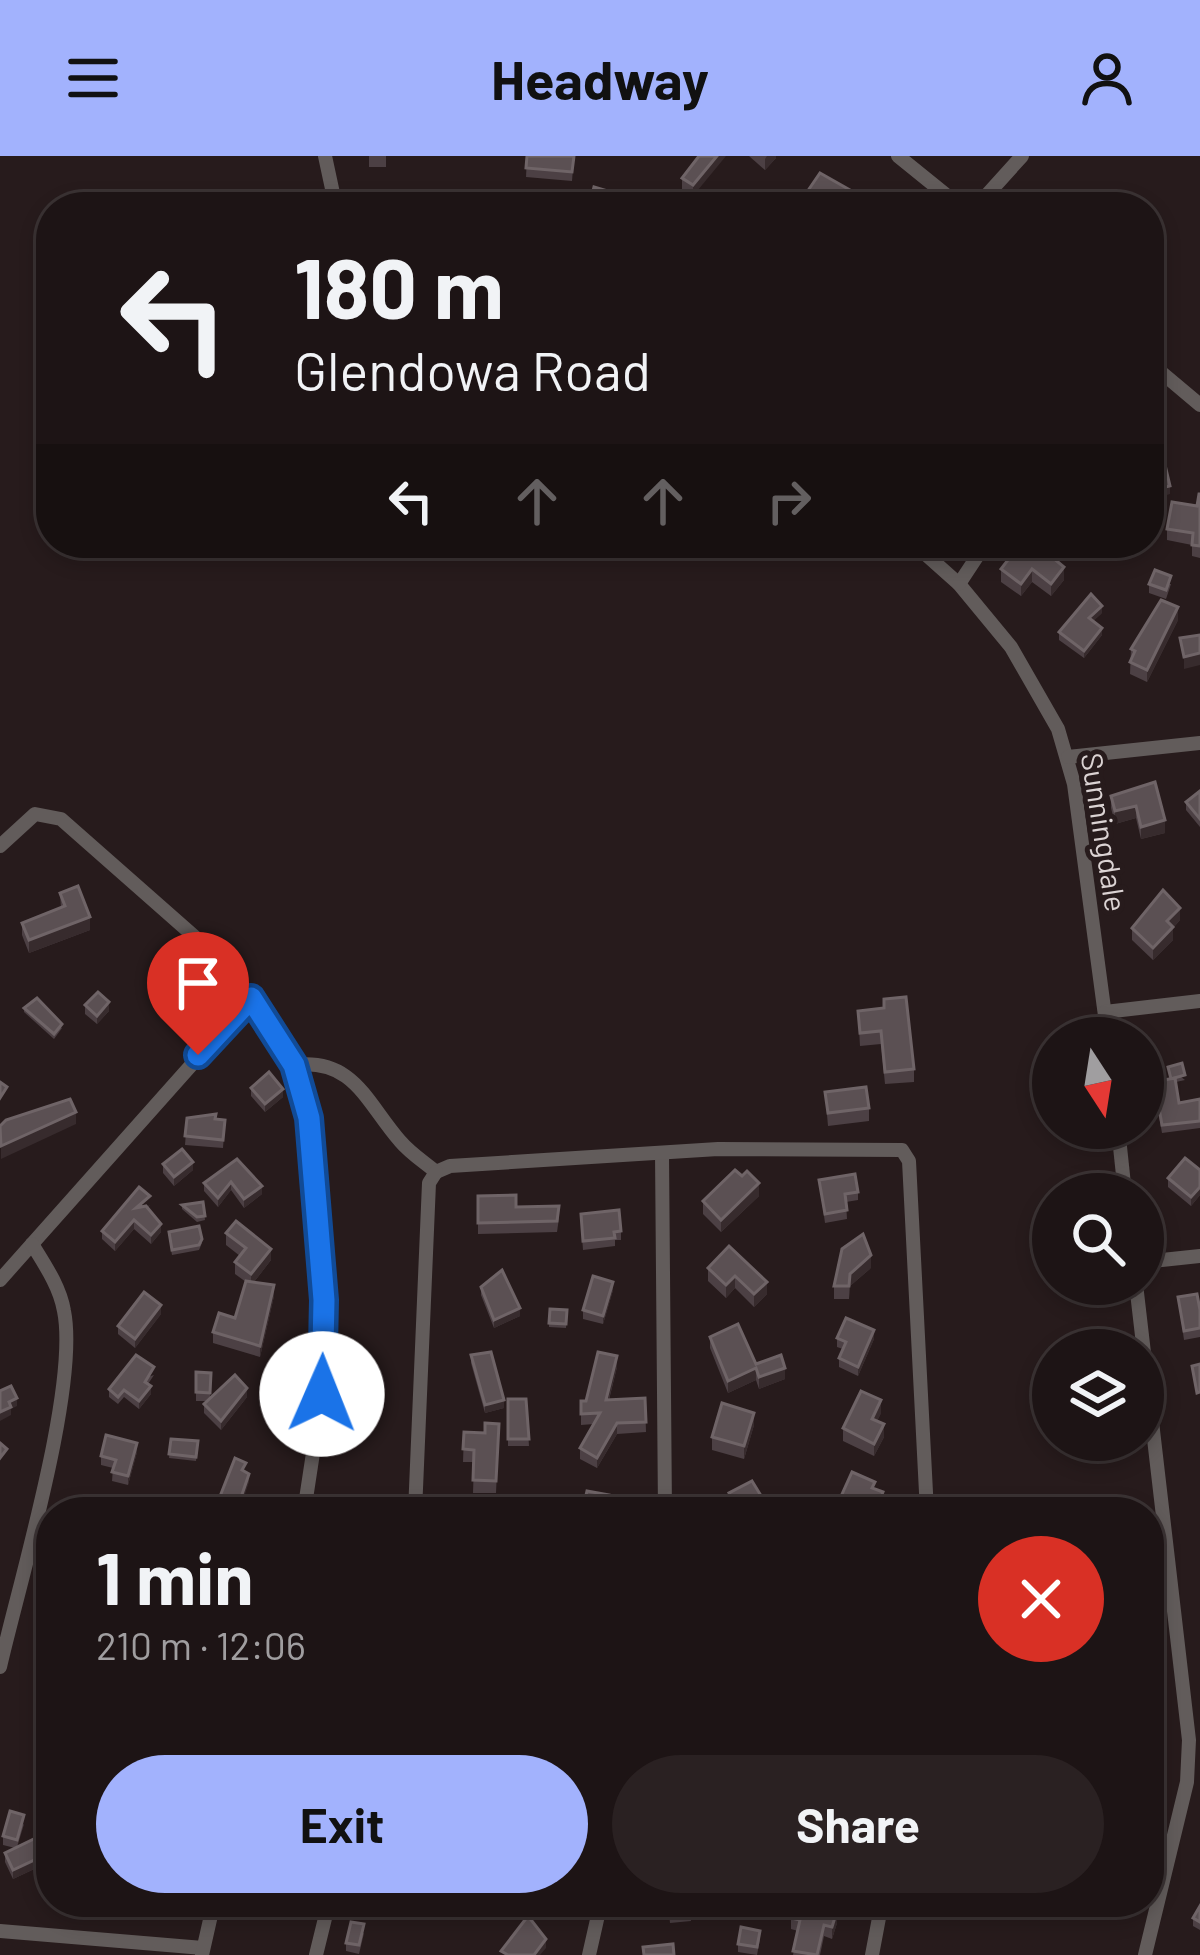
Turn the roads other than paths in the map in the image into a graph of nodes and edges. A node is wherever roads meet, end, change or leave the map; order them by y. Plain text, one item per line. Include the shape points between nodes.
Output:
1 (325, 156) edge
2 (898, 156) edge
3 (1022, 156) edge
4 (333, 192) edge
5 (942, 192) edge
6 (990, 192) edge
7 (1164, 379) edge
8 (1200, 405) edge
9 (930, 558) edge
10 (976, 558) edge
11 (959, 584) junction
12 (1200, 743) edge
13 (1068, 757) junction
14 (0, 846) edge
15 (251, 998) junction
16 (1200, 1001) edge
17 (1105, 1012) junction
18 (1106, 1017) edge
19 (294, 1065) junction
20 (662, 1154) junction
21 (436, 1172) junction
22 (32, 1244) junction
23 (1200, 1256) edge
24 (1164, 1260) edge
25 (0, 1280) edge
26 (1138, 1305) edge
27 (39, 1497) edge
28 (306, 1497) edge
29 (416, 1497) edge
30 (664, 1497) edge
31 (926, 1497) edge
32 (1161, 1497) edge
33 (36, 1509) edge
34 (1164, 1525) edge
35 (0, 1667) edge
36 (1164, 1875) edge
37 (210, 1917) edge
38 (325, 1917) edge
39 (598, 1917) edge
40 (879, 1917) edge
41 (1154, 1917) edge
42 (0, 1930) edge
43 (202, 1951) edge
44 (316, 1955) edge
45 (589, 1955) edge
46 (872, 1955) edge
47 (1145, 1955) edge

1 - 4 street
2 - 5 street
3 - 6 street
7 - 8 street
9 - 11 street, Sunningdale
10 - 11 street
11 - 13 street, Sunningdale via 1037,687
12 - 13 street
13 - 17 street, Sunningdale
14 - 15 street via 35,814 62,819 221,960
15 - 19 street
15 - 22 street
16 - 17 street
17 - 18 street, Sunningdale
19 - 21 street via 346,1072
19 - 28 street via 309,1118 324,1300 322,1394
20 - 21 street
20 - 30 street
20 - 31 street via 902,1150 909,1161
21 - 29 street via 428,1184
22 - 25 street
22 - 27 street via 64,1308 66,1335
23 - 24 street
26 - 32 street
33 - 35 street
34 - 36 street via 1189,1740
37 - 43 street
38 - 44 street
39 - 45 street
40 - 46 street
41 - 47 street
42 - 43 street

